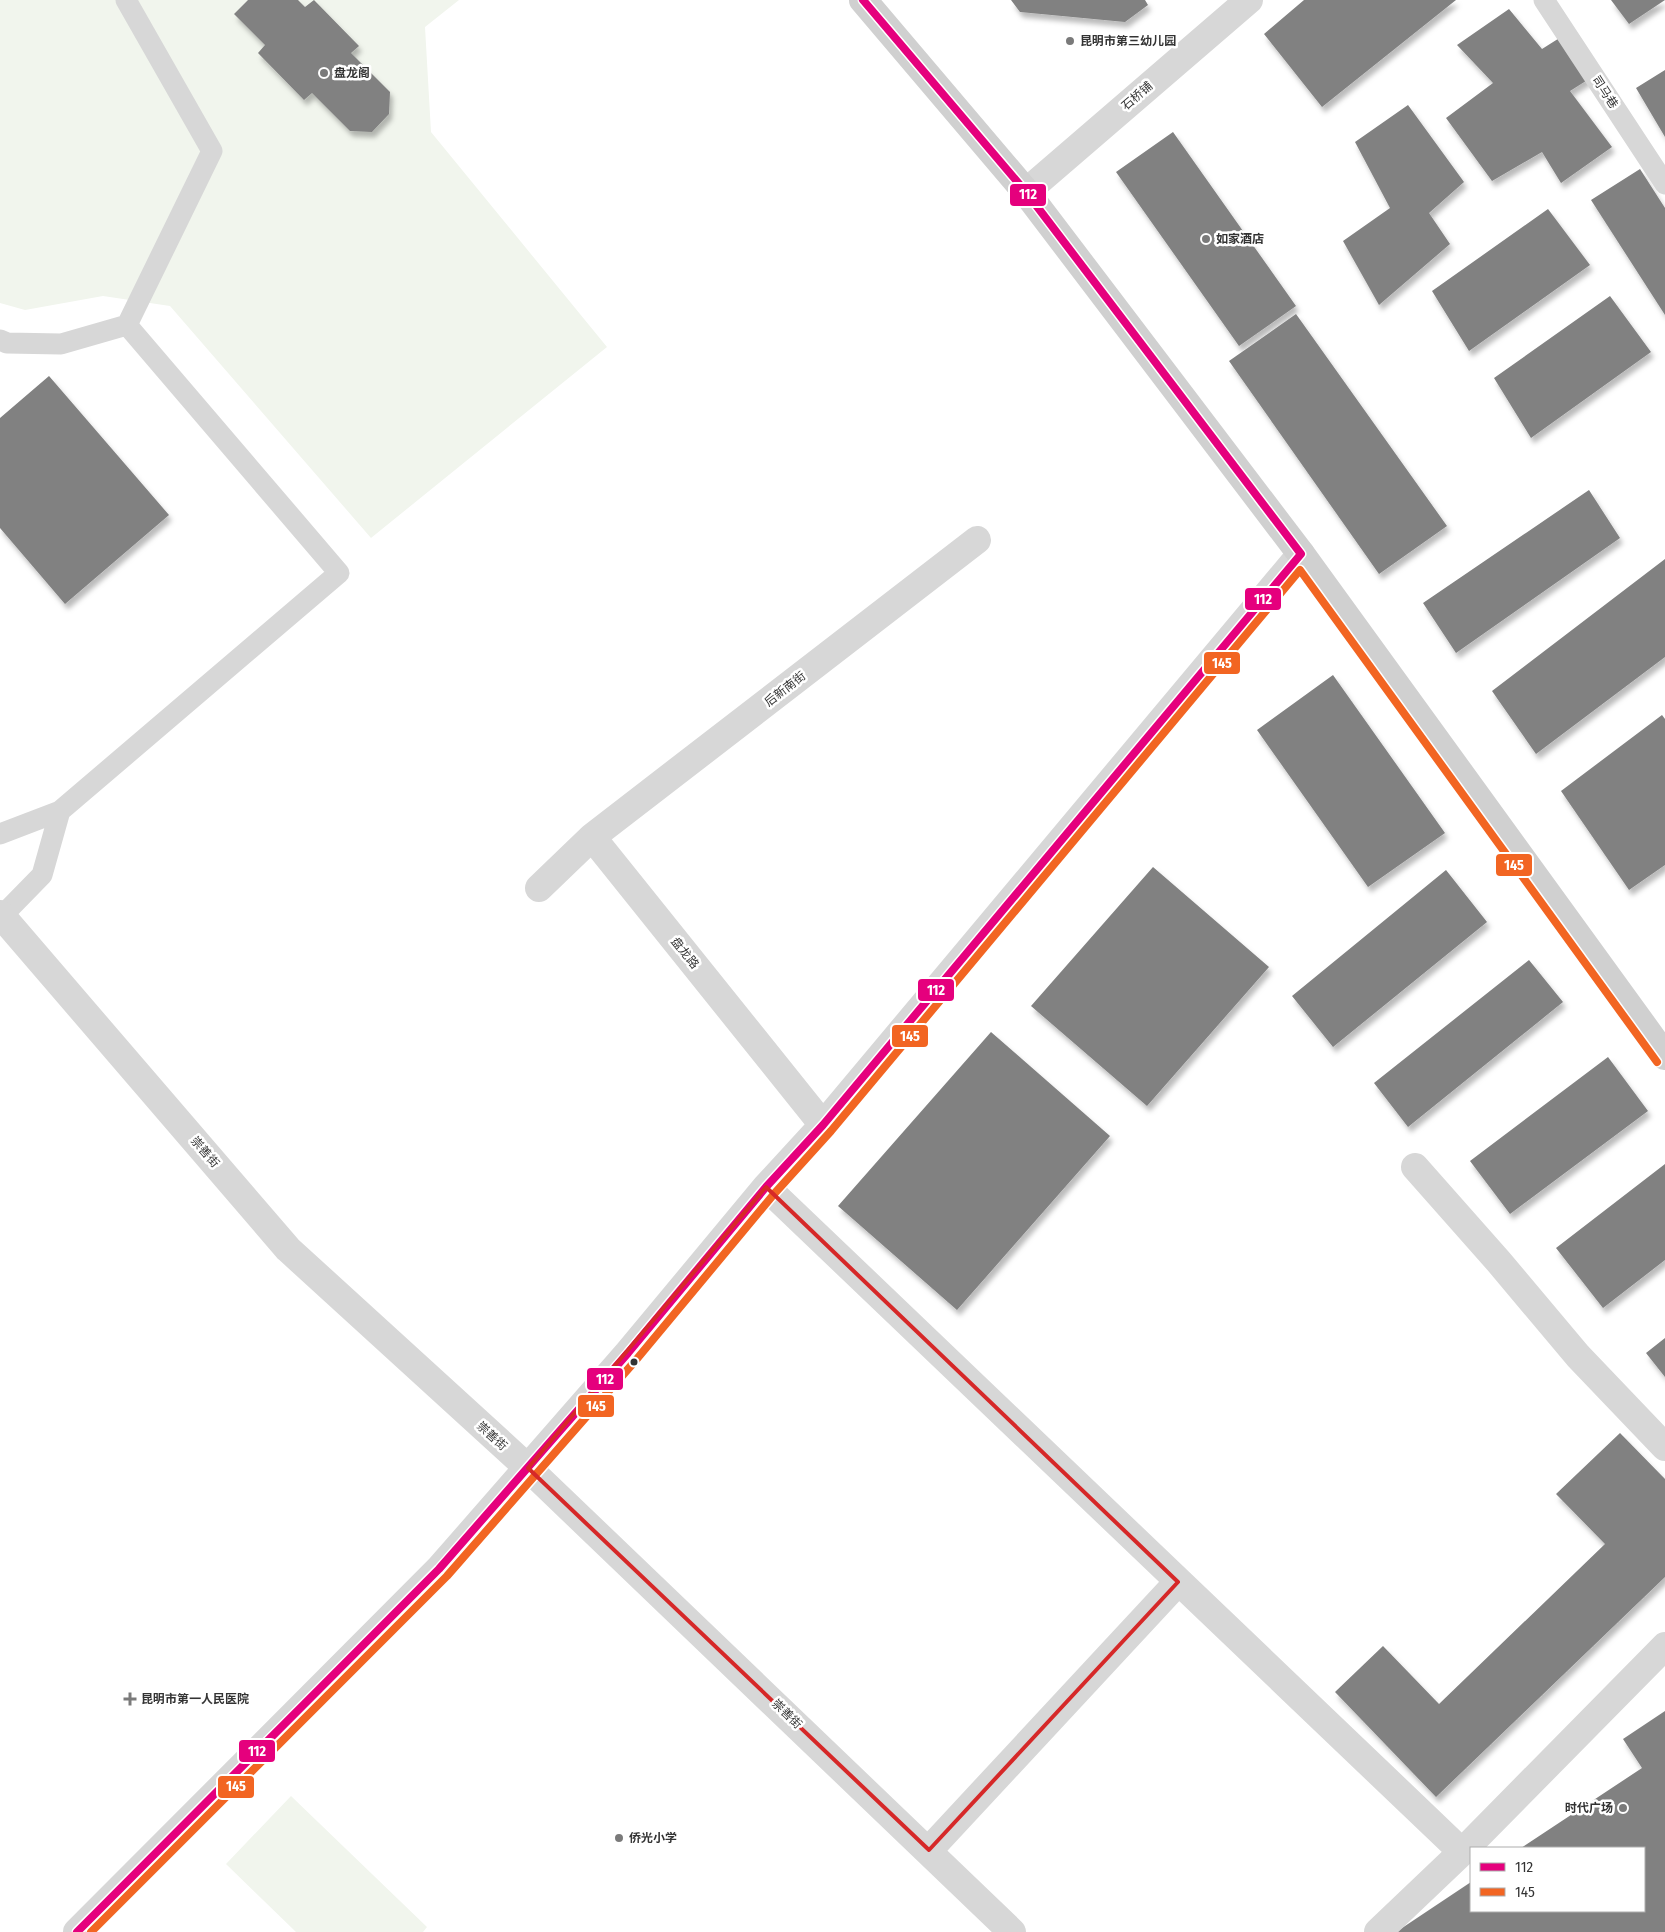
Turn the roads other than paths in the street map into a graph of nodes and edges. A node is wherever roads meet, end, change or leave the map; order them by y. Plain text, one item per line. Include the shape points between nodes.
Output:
1 (126, 0) edge
2 (863, 0) edge
3 (1248, 0) edge
4 (1544, 0) edge
5 (1665, 184) edge
6 (1026, 192) junction
7 (128, 325) junction
8 (0, 340) edge
9 (977, 540) dead end
10 (1301, 554) junction
11 (60, 811) junction
12 (0, 834) edge
13 (592, 837) junction
14 (540, 888) dead end
15 (1, 915) edge
16 (1665, 1056) edge
17 (823, 1125) junction
18 (1415, 1167) dead end
19 (766, 1187) junction
20 (1665, 1447) edge
21 (528, 1468) junction
22 (1178, 1582) junction
23 (1665, 1646) edge
24 (929, 1850) junction
25 (1462, 1852) junction
26 (77, 1932) edge
27 (1012, 1932) edge
28 (1378, 1932) edge

1 - 7 lane via 212,151
2 - 6 street
3 - 6 street, 石桥铺
4 - 5 lane, 司马巷
6 - 10 street
7 - 8 lane via 61,344 7,343
7 - 11 lane via 339,573
9 - 13 street, 后新南街
10 - 16 street
10 - 17 street
11 - 12 lane
11 - 15 lane via 42,875
13 - 14 street
13 - 17 street, 盘龙路
15 - 21 street, 崇善街 via 288,1249
17 - 19 street
18 - 20 street via 1578,1356
19 - 21 street
19 - 22 street
21 - 24 street, 崇善街
21 - 26 street via 439,1569
22 - 24 street
22 - 25 street
23 - 25 street
24 - 27 street, 崇善街
25 - 28 street

